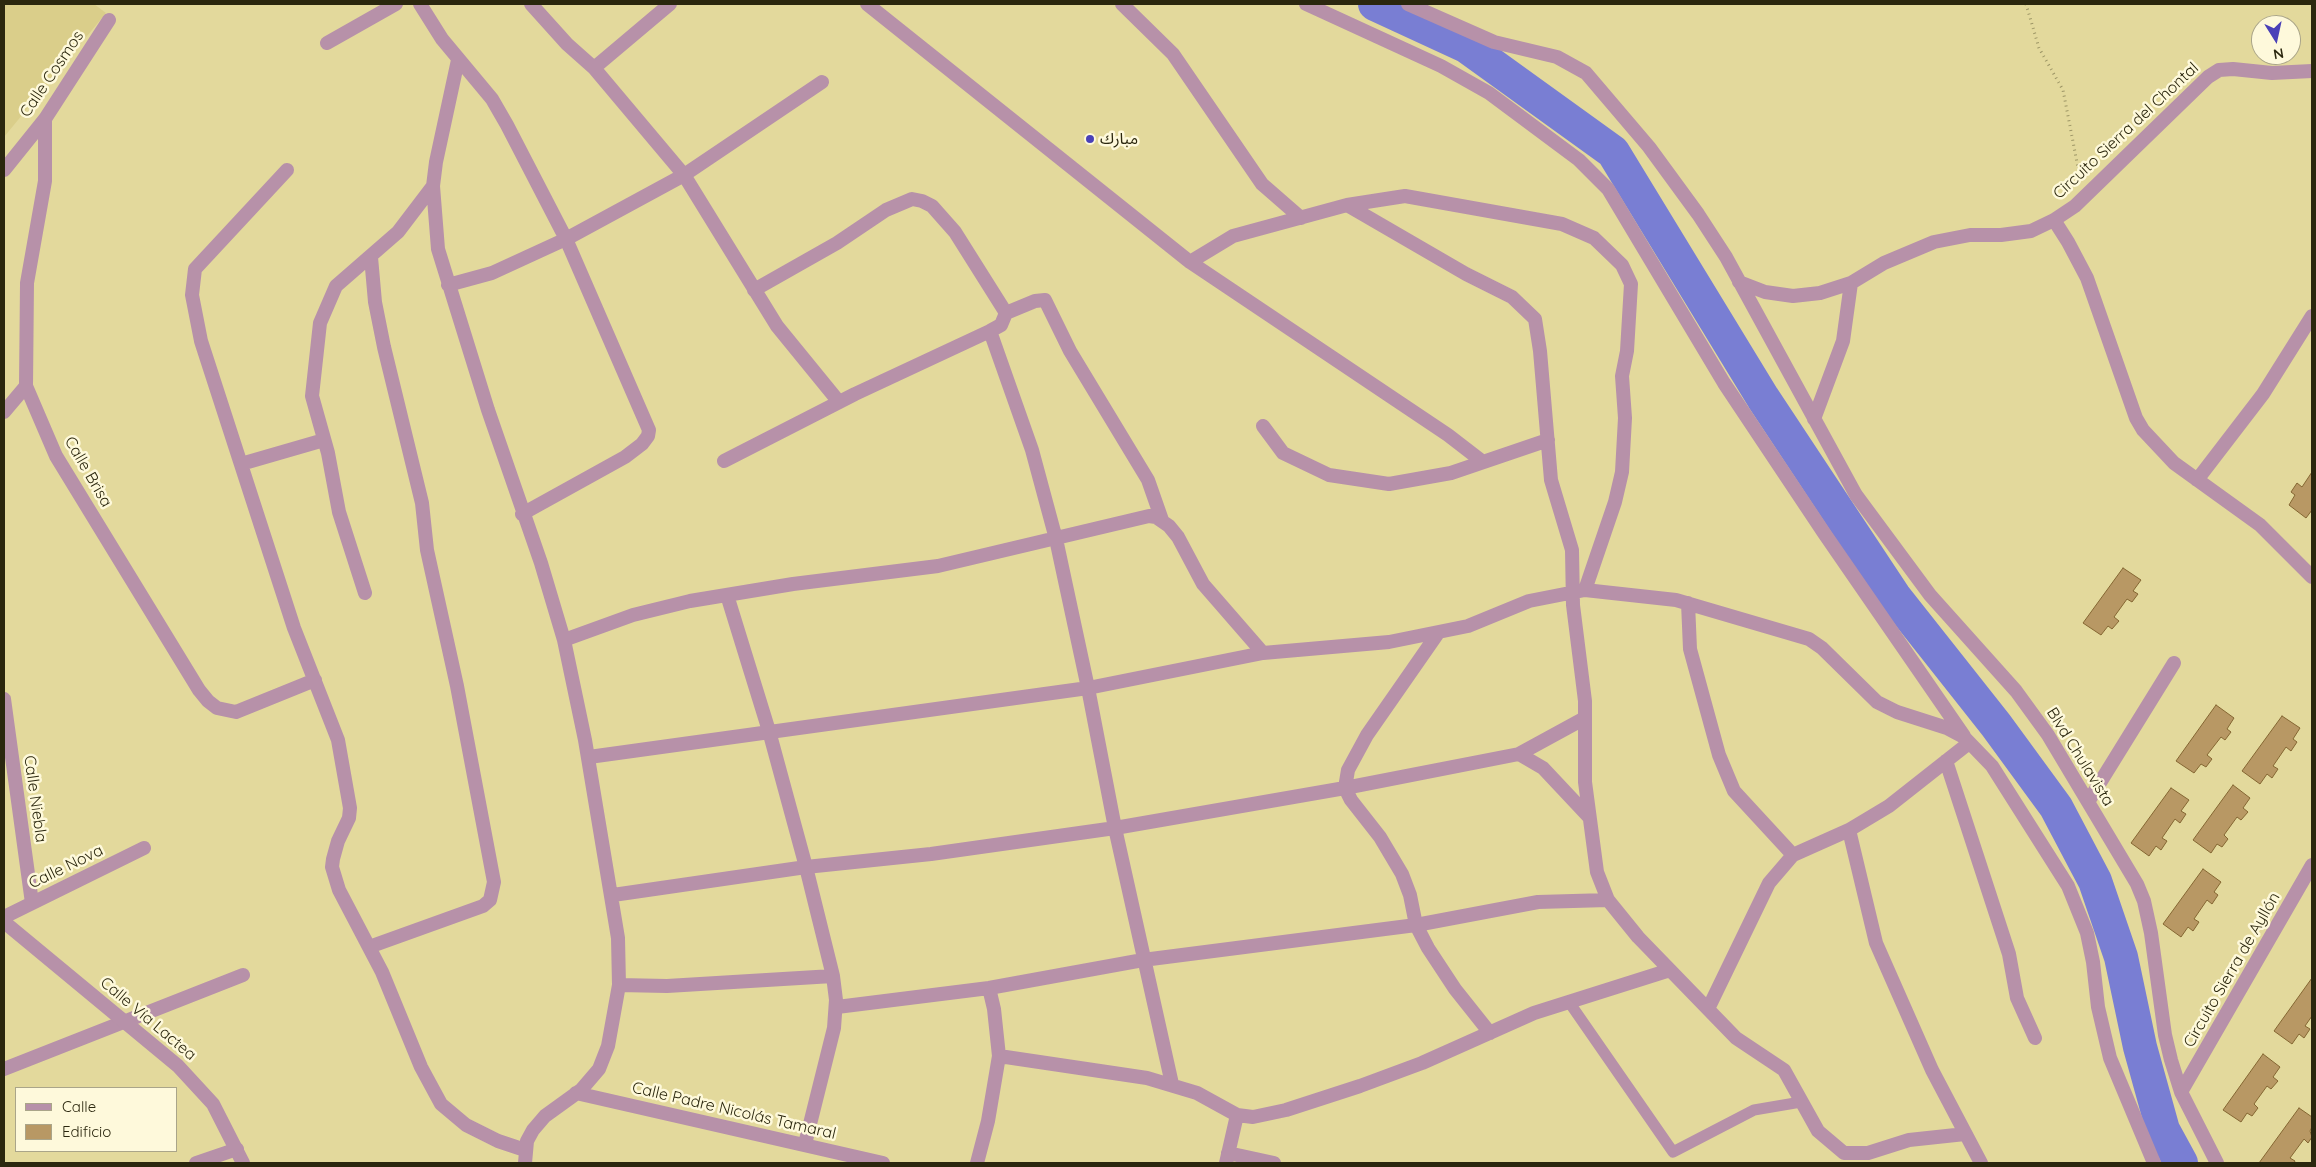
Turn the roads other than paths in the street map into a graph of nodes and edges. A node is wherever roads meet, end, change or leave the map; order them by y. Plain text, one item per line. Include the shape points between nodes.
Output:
1 (396, 4) edge
2 (420, 4) edge
3 (531, 4) edge
4 (670, 4) edge
5 (867, 4) edge
6 (1122, 4) edge
7 (1306, 4) edge
8 (1408, 4) edge
9 (110, 20) dead end
10 (326, 43) dead end
11 (458, 60) junction
12 (594, 68) junction
13 (2312, 71) edge
14 (822, 82) dead end
15 (45, 119) junction
16 (4, 170) edge
17 (287, 170) dead end
18 (684, 175) junction
19 (433, 186) junction
20 (1347, 205) junction
21 (1301, 218) junction
22 (2054, 220) junction
23 (566, 239) junction
24 (371, 257) junction
25 (1190, 262) junction
26 (1740, 282) junction
27 (1851, 283) junction
28 (448, 285) junction
29 (754, 290) junction
30 (1006, 313) junction
31 (2312, 316) edge
32 (990, 331) junction
33 (26, 386) junction
34 (839, 402) junction
35 (4, 412) edge
36 (1814, 419) junction
37 (1263, 426) dead end
38 (324, 440) junction
39 (1548, 440) junction
40 (724, 461) dead end
41 (1483, 462) junction
42 (241, 464) junction
43 (2197, 480) junction
44 (522, 514) junction
45 (1162, 520) junction
46 (1056, 539) junction
47 (2312, 576) edge
48 (1579, 591) junction
49 (365, 593) dead end
50 (727, 595) junction
51 (1688, 603) junction
52 (1438, 633) junction
53 (564, 640) junction
54 (1264, 653) junction
55 (2174, 663) dead end
56 (315, 680) junction
57 (1088, 688) junction
58 (4, 699) edge
59 (1585, 718) junction
60 (6, 728) edge
61 (769, 731) junction
62 (1969, 743) junction
63 (1519, 754) junction
64 (588, 757) junction
65 (1946, 761) junction
66 (1345, 788) junction
67 (2088, 802) junction
68 (1589, 817) junction
69 (1115, 828) junction
70 (1849, 830) junction
71 (144, 848) dead end
72 (1793, 855) junction
73 (2312, 865) edge
74 (806, 867) junction
75 (612, 895) junction
76 (1608, 900) junction
77 (32, 903) junction
78 (4, 917) edge
79 (4, 922) edge
80 (1416, 924) junction
81 (369, 947) junction
82 (1143, 960) junction
83 (1670, 970) junction
84 (243, 975) dead end
85 (833, 976) junction
86 (619, 984) junction
87 (989, 988) junction
88 (1568, 1002) junction
89 (837, 1007) junction
90 (1708, 1009) junction
91 (126, 1022) junction
92 (1490, 1033) junction
93 (2035, 1038) dead end
94 (999, 1056) junction
95 (4, 1069) edge
96 (1172, 1084) junction
97 (2181, 1092) junction
98 (576, 1093) junction
99 (1801, 1102) junction
100 (1237, 1115) junction
101 (1965, 1134) junction
102 (805, 1144) junction
103 (237, 1149) junction
104 (525, 1157) edge
105 (1227, 1158) edge
106 (1857, 1158) edge
107 (196, 1163) edge
108 (244, 1163) edge
109 (883, 1163) edge
110 (977, 1163) edge
111 (1274, 1163) edge
112 (1981, 1163) edge
113 (2154, 1163) edge
114 (2217, 1163) edge

1 - 10 street
2 - 11 street
3 - 12 street
4 - 12 street
5 - 25 street
6 - 21 street via 1173,54 1262,184
7 - 62 street via 1441,66 1489,93 1579,160 1608,189 1724,382
8 - 26 street, Blvd Chulavista via 1494,42 1557,57 1586,73 1649,147 1698,214
9 - 15 street, Calle Cosmos
11 - 19 street
11 - 23 street via 492,99
12 - 18 street
13 - 22 street, Circuito Sierra del Chontal via 2219,70 2074,206
14 - 18 street
15 - 16 street, Calle Cosmos
15 - 33 street, Calle Brisa via 45,181 27,283
17 - 42 street via 195,269 192,295 201,341
18 - 23 street
18 - 29 street
19 - 24 street via 398,232
19 - 28 street via 438,249
20 - 21 street
20 - 39 street via 1512,297 1535,319
20 - 48 street via 1405,196 1562,224 1594,238 1622,265 1631,284 1627,351 1622,376 1622,472 1615,502
21 - 25 street via 1233,236
22 - 27 street, Circuito Sierra del Chontal via 2031,230 2001,235 1970,234 1934,242 1884,263
22 - 43 street via 2087,278 2136,418 2155,445
23 - 28 street via 492,273
23 - 44 street via 649,430 642,444 625,457
24 - 38 street via 336,286 320,323 312,396
24 - 81 street via 384,347 422,503 427,550 457,686 494,882 490,900 483,906
25 - 41 street via 1448,435
26 - 27 street, Circuito Sierra del Chontal via 1765,292 1793,296 1820,293
26 - 36 street, Blvd Chulavista
27 - 36 street via 1843,341
28 - 44 street
29 - 30 street via 837,243 886,210 912,199 932,206 956,232
29 - 34 street via 777,326
30 - 32 street via 1001,325
30 - 45 street via 1045,300 1070,352 1148,480
31 - 43 street via 2263,394
32 - 34 street
32 - 46 street via 1032,450
33 - 35 street
33 - 56 street, Calle Brisa via 56,456 208,701 217,708 236,712
34 - 40 street
36 - 67 street, Blvd Chulavista via 1856,495 1930,596 2016,691 2048,735
37 - 41 street via 1283,453 1329,475 1389,484 1451,473
38 - 42 street
38 - 49 street via 339,512
39 - 41 street
39 - 48 street via 1551,480 1572,550
42 - 56 street via 294,628
43 - 47 street via 2260,526
44 - 53 street via 541,563
45 - 46 street via 1149,516
45 - 54 street via 1178,537 1203,584
46 - 50 street via 938,566
46 - 57 street
48 - 51 street
48 - 52 street via 1529,601 1489,618
48 - 59 street
50 - 53 street via 632,615
50 - 61 street
51 - 62 street via 1809,639 1877,702 1947,728
51 - 72 street via 1690,649 1718,755 1734,791
52 - 54 street via 1389,642
52 - 66 street via 1367,735 1348,770
53 - 64 street
54 - 57 street
55 - 67 street
56 - 81 street via 338,740 350,799 349,818 334,851 333,872 344,903
57 - 61 street
57 - 69 street
58 - 60 street, Calle Niebla
59 - 63 street
59 - 68 street via 1585,782
60 - 77 street, Calle Niebla
61 - 64 street
61 - 74 street
62 - 65 street
62 - 113 street via 1992,766 2068,886 2087,932 2098,1007 2110,1058
63 - 66 street
63 - 68 street via 1543,768
64 - 75 street
65 - 70 street via 1889,806
65 - 93 street via 2009,954 2017,998
66 - 69 street
66 - 80 street via 1402,874
67 - 97 street, Blvd Chulavista via 2144,901 2165,1036
68 - 76 street via 1597,872
69 - 74 street via 931,854
69 - 82 street
70 - 72 street
70 - 101 street via 1876,943 1932,1070
71 - 77 street, Calle Nova
72 - 90 street via 1769,883
73 - 97 street, Circuito Sierra de Ayllón
74 - 75 street
74 - 85 street
75 - 86 street via 618,938
76 - 80 street via 1538,902
76 - 83 street
77 - 78 street, Calle Nova
79 - 91 street, Calle Vía Lactea
80 - 82 street
80 - 92 street via 1438,965
81 - 104 street via 421,1067 441,1104 482,1134
82 - 87 street
82 - 96 street
83 - 88 street
83 - 90 street
84 - 91 street
85 - 86 street via 703,984
85 - 89 street
86 - 98 street via 602,1062 592,1079
87 - 89 street
87 - 94 street
88 - 92 street
88 - 99 lane via 1673,1152 1754,1110
89 - 102 street
90 - 99 street via 1736,1038 1784,1070
91 - 95 street
91 - 103 street, Calle Vía Lactea via 203,1091 222,1118
92 - 100 street via 1422,1064 1286,1110 1253,1117
94 - 96 street
94 - 110 street
96 - 100 street via 1197,1093
97 - 114 street, Blvd Chulavista
98 - 102 street, Calle Padre Nicolás Tamaral
98 - 104 street via 532,1130
99 - 106 street via 1818,1132 1844,1153
100 - 105 street
101 - 106 street via 1909,1140
101 - 112 street
102 - 109 street, Calle Padre Nicolás Tamaral
103 - 107 street
103 - 108 street, Calle Vía Lactea
105 - 111 street

